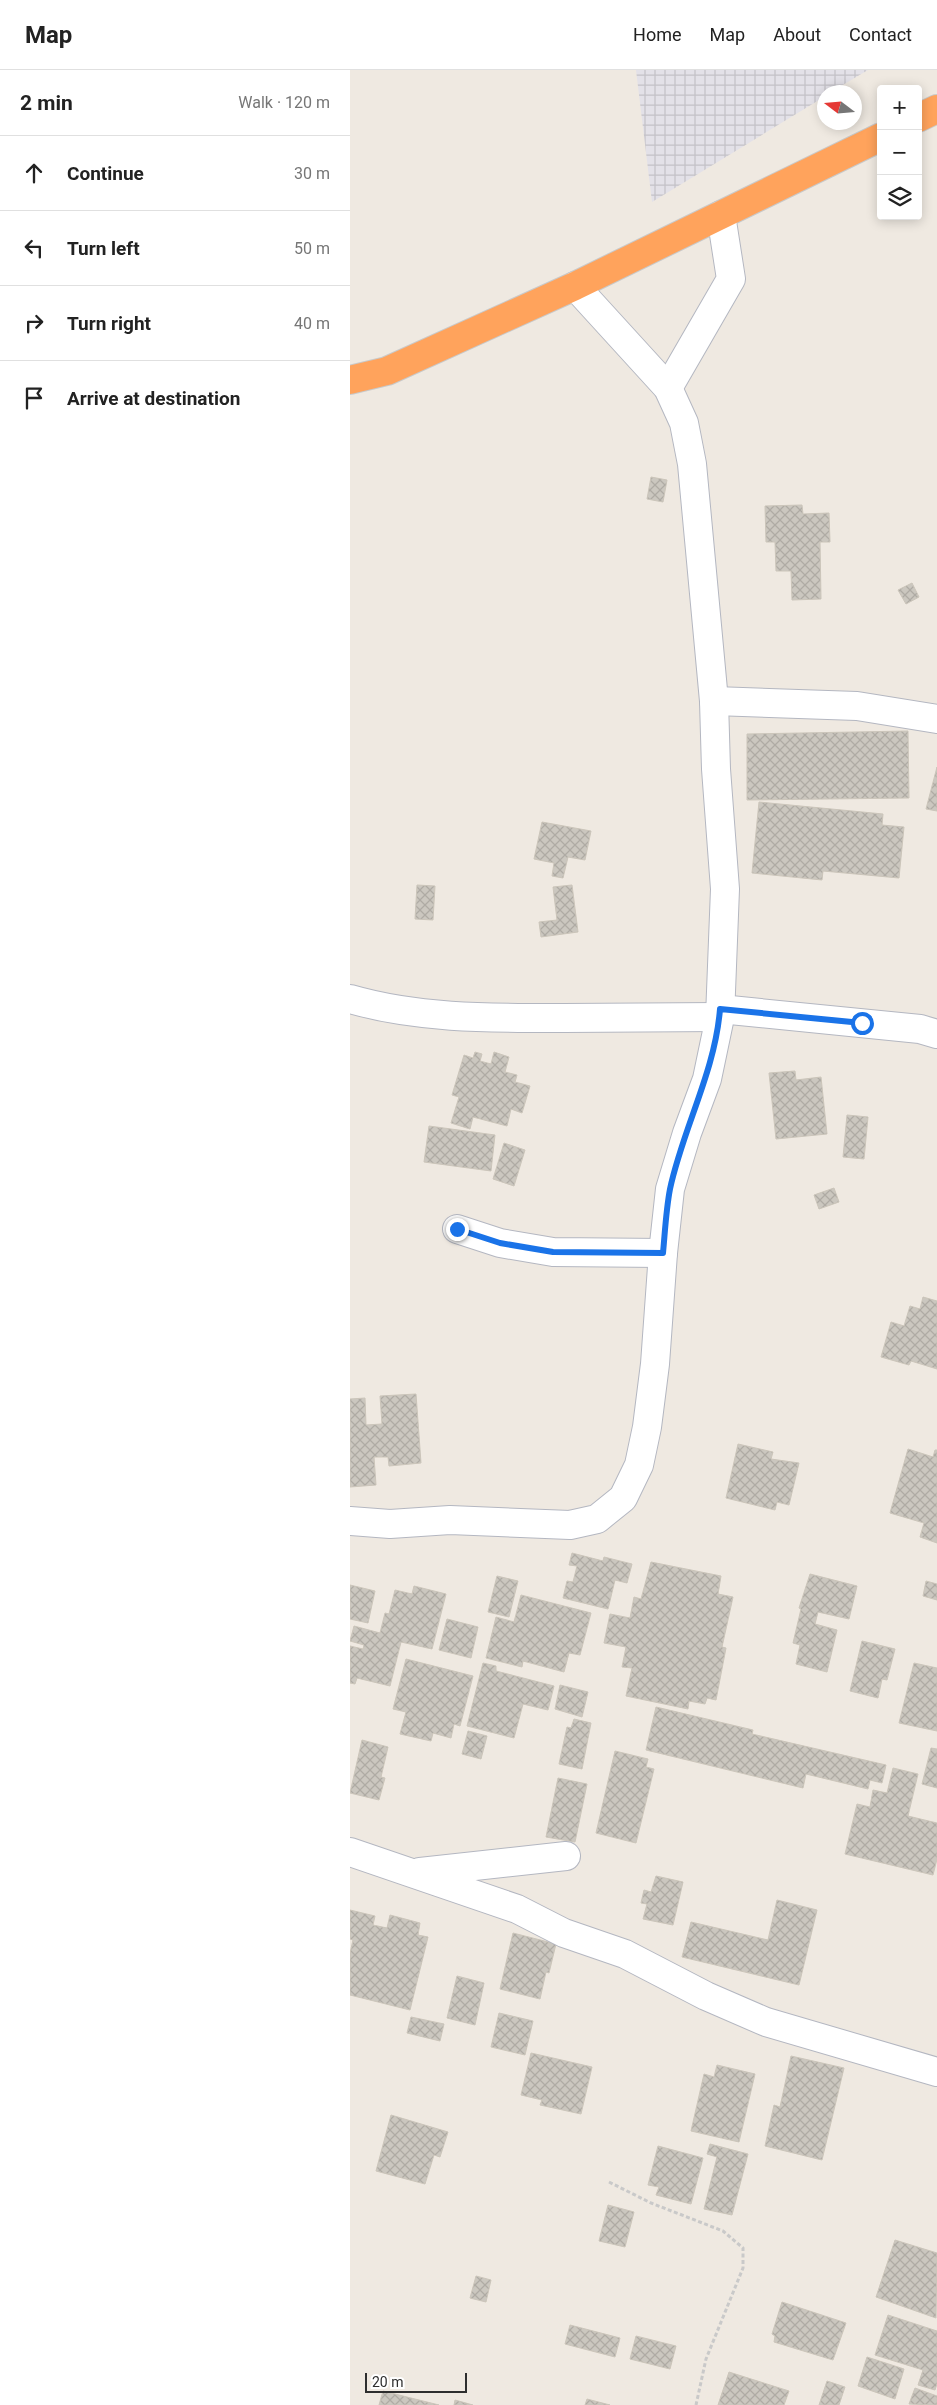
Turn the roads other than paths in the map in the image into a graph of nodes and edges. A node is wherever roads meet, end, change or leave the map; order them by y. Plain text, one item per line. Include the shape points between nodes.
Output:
1 (937, 109) edge
2 (922, 116) edge
3 (877, 139) edge
4 (721, 215) junction
5 (575, 286) junction
6 (350, 380) edge
7 (668, 388) junction
8 (714, 701) junction
9 (937, 719) edge
10 (350, 999) edge
11 (720, 1013) junction
12 (937, 1034) edge
13 (457, 1229) dead end
14 (663, 1253) junction
15 (350, 1521) edge
16 (350, 1852) edge
17 (566, 1856) dead end
18 (414, 1873) junction
19 (937, 2072) edge

1 - 2 highway
3 - 4 highway
4 - 5 highway
4 - 7 street via 732,279
5 - 6 highway via 387,371
5 - 7 street
7 - 8 street via 684,423 692,464
8 - 9 street via 857,706
8 - 11 street via 725,889
10 - 11 street via 384,1008 449,1016 531,1018
11 - 12 street via 920,1029
11 - 14 street via 707,1078 670,1189
13 - 14 street via 500,1243 553,1252
14 - 15 street via 656,1364 647,1427 639,1465 623,1498 597,1519 570,1525 450,1520 390,1524
16 - 18 street
17 - 18 street
18 - 19 street via 517,1909 564,1933 625,1954 706,1996 766,2022

